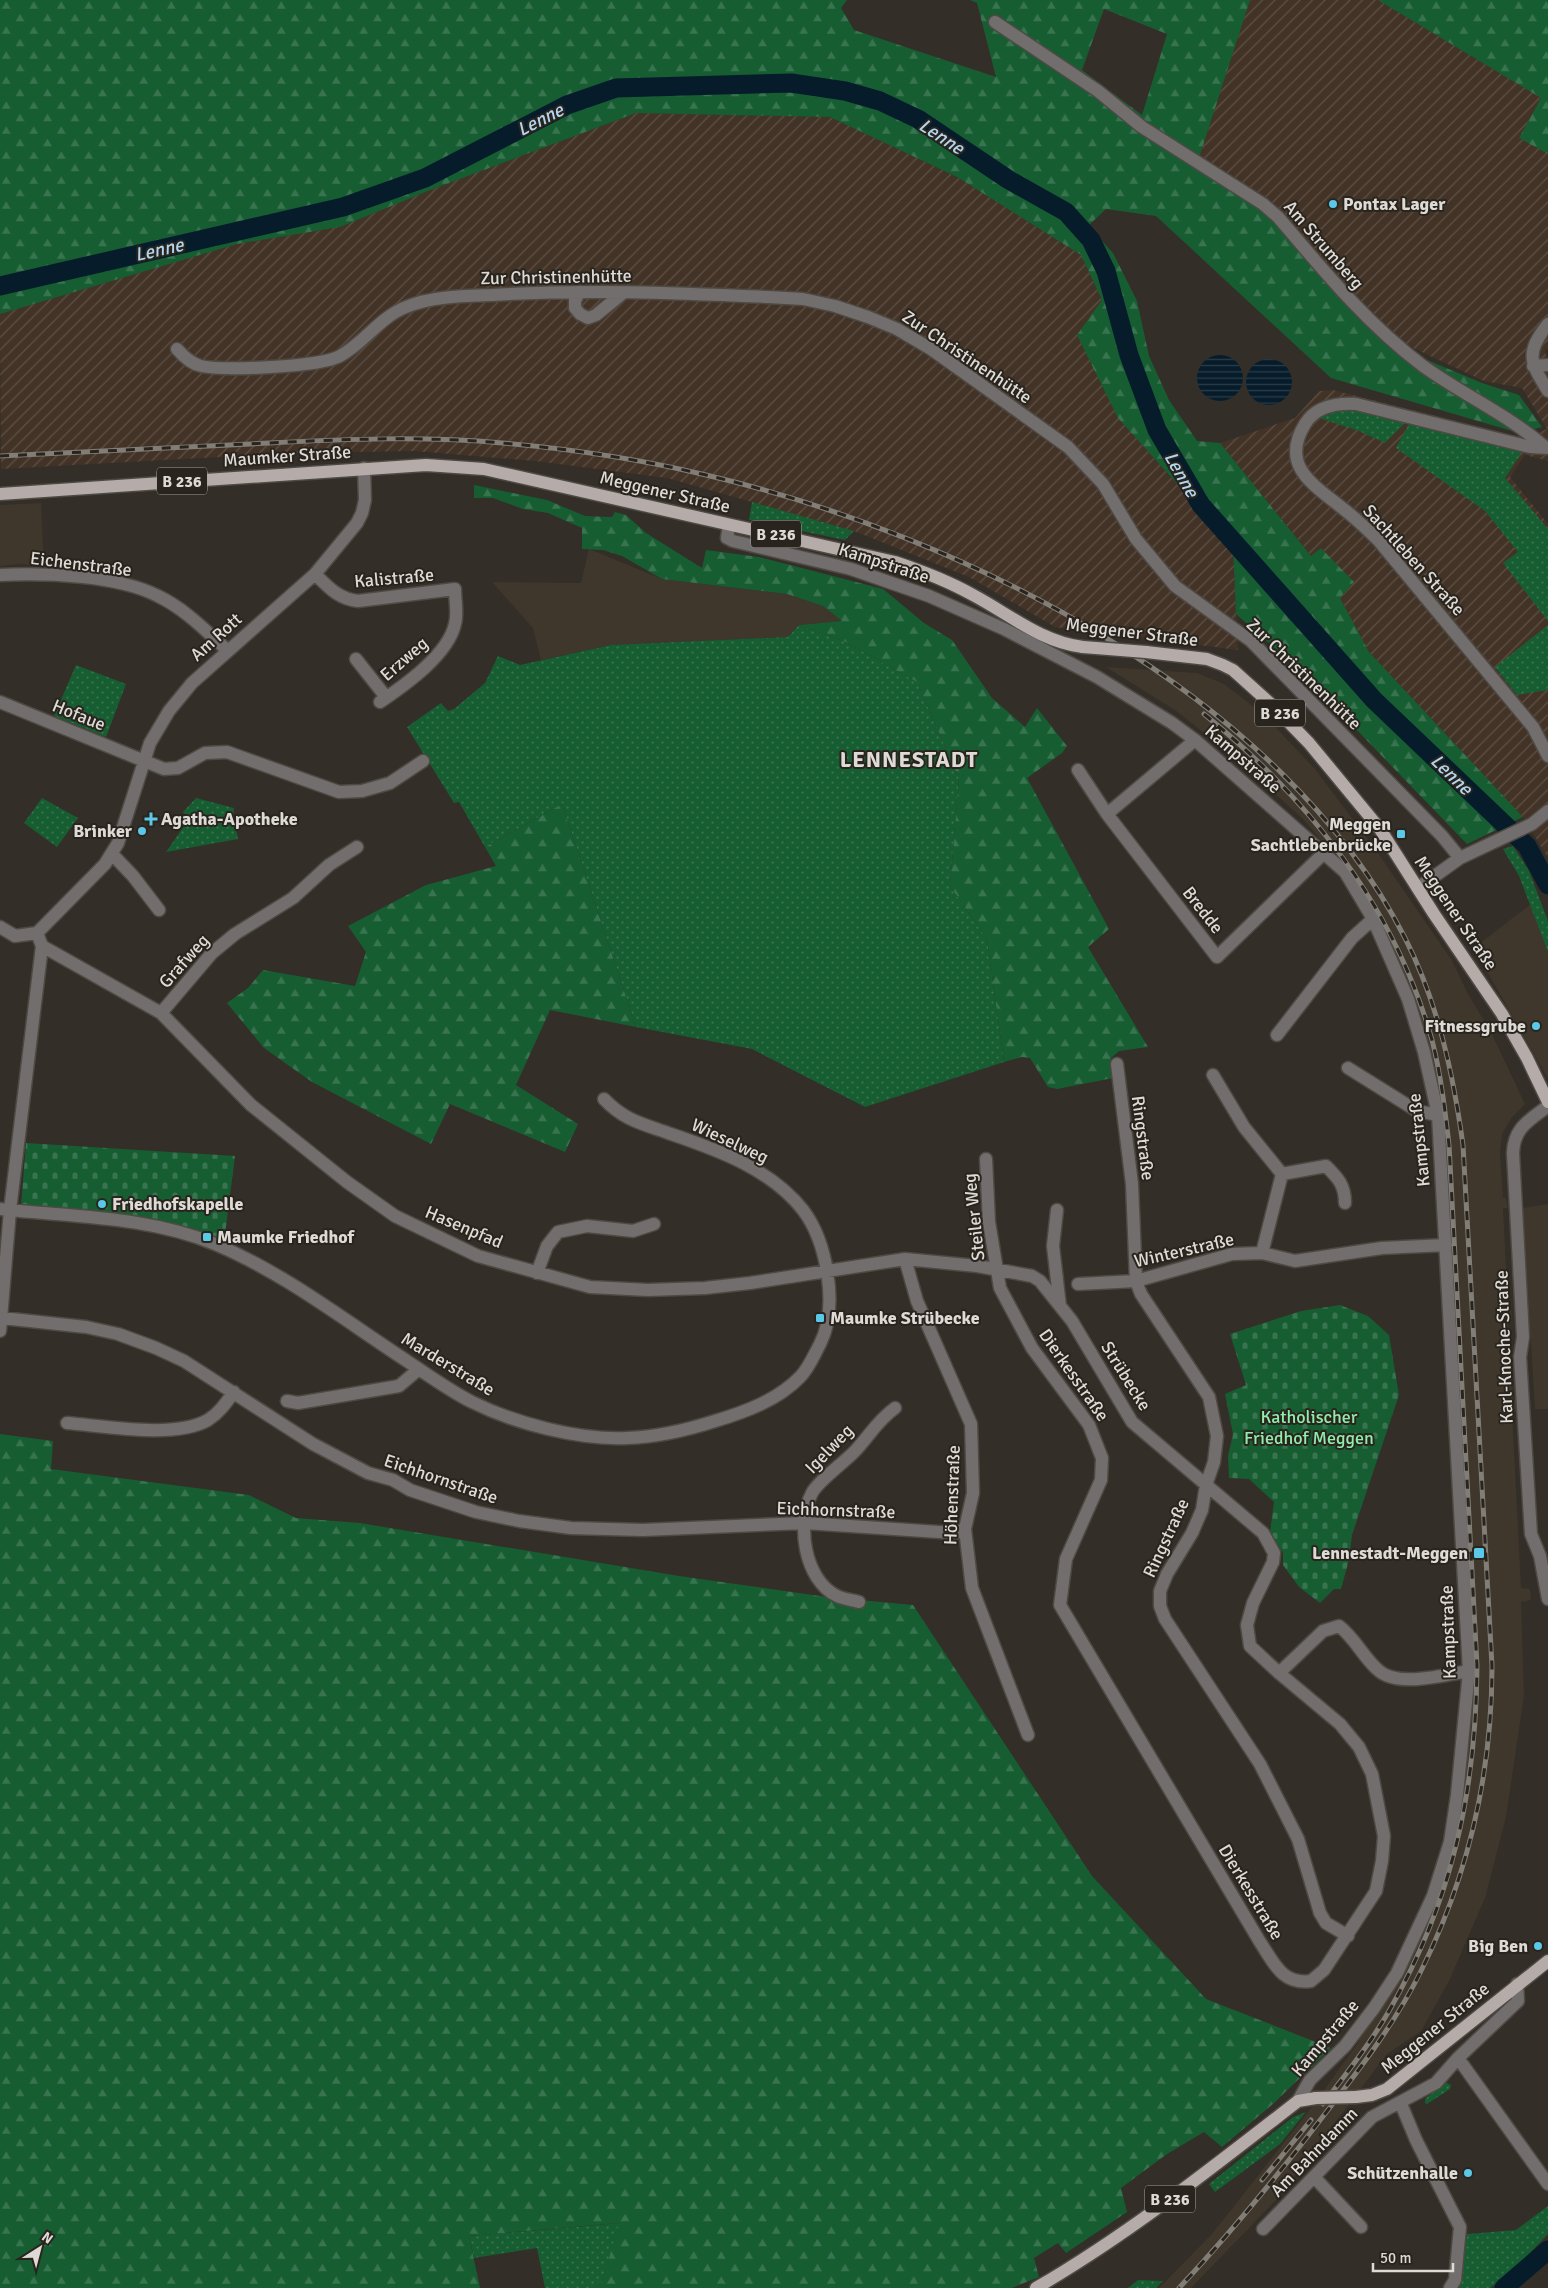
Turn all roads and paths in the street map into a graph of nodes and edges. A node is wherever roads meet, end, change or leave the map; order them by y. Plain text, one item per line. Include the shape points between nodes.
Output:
1 (995, 22) dead end
2 (580, 292) junction
3 (623, 293) junction
4 (1548, 324) edge
5 (177, 349) dead end
6 (1548, 365) edge
7 (1532, 366) junction
8 (1548, 391) edge
9 (1547, 448) edge
10 (426, 464) joint
11 (364, 468) junction
12 (0, 494) edge
13 (729, 525) junction
14 (315, 574) junction
15 (0, 575) edge
16 (455, 589) joint
17 (227, 650) junction
18 (356, 659) dead end
19 (0, 702) edge
20 (1196, 740) junction
21 (1548, 756) edge
22 (145, 760) junction
23 (423, 761) dead end
24 (1078, 770) dead end
25 (1548, 811) edge
26 (1107, 814) junction
27 (357, 847) dead end
28 (1324, 853) junction
29 (112, 854) junction
30 (1465, 855) junction
31 (1418, 888) junction
32 (158, 910) dead end
33 (1373, 919) junction
34 (3, 934) edge
35 (37, 934) junction
36 (42, 946) junction
37 (161, 1013) junction
38 (1277, 1035) dead end
39 (1116, 1064) dead end
40 (1348, 1068) dead end
41 (1213, 1075) dead end
42 (604, 1099) dead end
43 (1548, 1104) edge
44 (1438, 1115) junction
45 (986, 1159) dead end
46 (1282, 1174) junction
47 (1345, 1203) dead end
48 (5, 1210) edge
49 (1057, 1210) dead end
50 (654, 1224) dead end
51 (1446, 1244) junction
52 (1262, 1253) junction
53 (906, 1259) junction
54 (998, 1270) junction
55 (826, 1272) junction
56 (537, 1273) junction
57 (1136, 1281) junction
58 (1078, 1284) dead end
59 (1060, 1306) junction
60 (2, 1318) junction
61 (0, 1332) edge
62 (419, 1369) junction
63 (234, 1392) junction
64 (287, 1401) dead end
65 (894, 1408) dead end
66 (67, 1423) dead end
67 (1206, 1485) junction
68 (805, 1523) junction
69 (965, 1529) junction
70 (1548, 1599) edge
71 (859, 1602) dead end
72 (1469, 1671) junction
73 (1280, 1673) junction
74 (1028, 1735) dead end
75 (1348, 1936) junction
76 (1548, 1961) edge
77 (1517, 1984) junction
78 (1458, 2058) junction
79 (1298, 2101) junction
80 (1400, 2104) junction
81 (1315, 2178) junction
82 (1548, 2184) edge
83 (1361, 2227) dead end
84 (1263, 2229) dead end
85 (1036, 2288) edge
86 (1450, 2288) edge

1 - 9 street, Am Strumberg via 1098,91 1142,127 1263,204 1361,312 1393,342 1424,367 1530,433
2 - 3 street, Zur Christinenhütte
2 - 3 street via 575,308 588,318
2 - 5 street, Zur Christinenhütte via 451,297 407,306 390,315 357,346 338,358 313,364 208,367 193,363
3 - 30 street, Zur Christinenhütte via 768,297 836,306 868,316 931,349 1086,463 1103,484 1136,539 1175,586 1251,641 1442,836
4 - 7 street via 1536,344
6 - 7 street
7 - 8 street
9 - 21 street, Sachtleben Straße via 1530,447 1356,404 1341,404 1316,413 1307,421 1297,442 1296,457 1307,480 1355,518 1391,555 1533,727
10 - 11 main road, Maumker Straße / B 236
10 - 13 main road, Meggener Straße / B 236 via 484,468
11 - 12 main road, Maumker Straße / B 236
11 - 14 street, Am Rott via 362,513
13 - 20 street, Kampstraße via 728,538 732,541 875,576 978,617 1097,677
13 - 31 main road, Meggener Straße / B 236, bridge via 895,562 940,578 1051,640 1083,647 1207,659 1233,670 1272,705 1332,769 1380,829
14 - 16 street, Kalistraße via 346,600
14 - 17 street, Am Rott
15 - 17 street, Eichenstraße via 31,574 135,587 181,609
16 - 18 street, Erzweg via 456,622 439,655 383,700
17 - 22 street, Am Rott via 192,682 169,710 150,743
19 - 22 street, Hofaue
20 - 26 street
20 - 28 street, Kampstraße
22 - 23 street, Hofaue via 171,770 205,753 227,752 339,792 362,791 390,783
22 - 29 street, Am Rott
24 - 26 street, Bredde
25 - 30 street via 1532,824
26 - 28 street, Bredde via 1217,957
27 - 37 street, Grafweg via 329,866 293,898 235,934
28 - 33 street, Kampstraße via 1345,872
29 - 32 street
29 - 35 street, Am Rott
30 - 31 street
31 - 43 main road, Meggener Straße / B 236 via 1502,1014
33 - 38 street via 1352,938
33 - 44 street, Kampstraße via 1408,999
34 - 35 street via 22,937
35 - 36 street
36 - 37 street, Grafweg
36 - 48 street
37 - 56 street, Hasenpfad via 252,1105 347,1182 395,1216 478,1256
39 - 57 street, Ringstraße via 1132,1184
40 - 44 street via 1417,1111
41 - 46 street via 1244,1127
42 - 55 street, Wieselweg via 625,1117 718,1152 771,1179 788,1193 810,1220 818,1237
43 - 70 street, Karl-Knoche-Straße via 1519,1129 1513,1153 1523,1337 1520,1357 1531,1534 1540,1556
44 - 51 street, Kampstraße
45 - 54 street, Steiler Weg via 989,1222
46 - 47 street via 1326,1166 1340,1180
46 - 52 street
48 - 60 street
48 - 62 street, Marderstraße via 150,1226 212,1243 268,1270
49 - 59 street via 1053,1246
50 - 56 street via 633,1231 587,1226 558,1232 547,1246
51 - 52 street, Winterstraße via 1382,1248 1295,1261
51 - 72 street, Kampstraße
52 - 57 street, Winterstraße via 1232,1254
53 - 54 street, Strübecke
53 - 55 street, Strübecke
53 - 69 street, Höhenstraße via 917,1300 970,1424 973,1492
54 - 59 street, Strübecke via 1032,1276
54 - 75 street, Dierkesstraße via 1000,1288 1013,1316 1055,1381 1089,1425 1102,1458 1101,1480 1066,1559 1060,1605 1280,1972 1291,1981 1311,1981 1324,1970
55 - 56 street, Hasenpfad via 705,1288 648,1290 590,1287
55 - 62 street, Marderstraße via 830,1302 828,1320 823,1338 799,1379 759,1406 692,1429 616,1439 527,1424 472,1402
57 - 58 street, Winterstraße
57 - 67 street, Ringstraße via 1209,1398 1218,1436
59 - 67 street, Strübecke via 1132,1422
60 - 61 street
60 - 63 street, Eichhornstraße via 86,1327 118,1334 184,1361
62 - 64 street via 399,1386 298,1403
63 - 66 street via 221,1410 191,1427 160,1430
63 - 68 street, Eichhornstraße via 313,1444 374,1476 393,1480 410,1490 476,1512 571,1528 643,1530
65 - 68 street, Igelweg via 812,1491
67 - 73 street, Strübecke via 1262,1533 1274,1553 1247,1625 1250,1646
67 - 75 street, Ringstraße via 1202,1510 1160,1591 1160,1606 1165,1619 1260,1764 1298,1839 1320,1913 1326,1923
68 - 69 street, Eichhornstraße via 954,1533
68 - 71 street, Igelweg via 807,1558 815,1573 837,1596
69 - 74 street, Höhenstraße via 972,1588
72 - 73 street via 1402,1680 1386,1676 1338,1626 1323,1631
72 - 79 street, Kampstraße via 1450,1842 1433,1896 1397,1973 1374,2008 1345,2046 1310,2080
73 - 75 street, Dierkesstraße via 1340,1724 1359,1747 1372,1774 1384,1836 1382,1861 1376,1891
76 - 77 main road, Meggener Straße / B 236
77 - 78 street, Am Bahndamm via 1518,2001
77 - 79 main road, Meggener Straße / B 236, bridge via 1387,2089 1372,2095
78 - 80 street, Am Bahndamm via 1436,2083
78 - 82 street
79 - 85 main road, Meggener Straße / B 236 via 1151,2213
80 - 81 street, Am Bahndamm via 1372,2117
80 - 86 street via 1460,2227 1454,2280
81 - 83 street
81 - 84 street, Am Bahndamm

